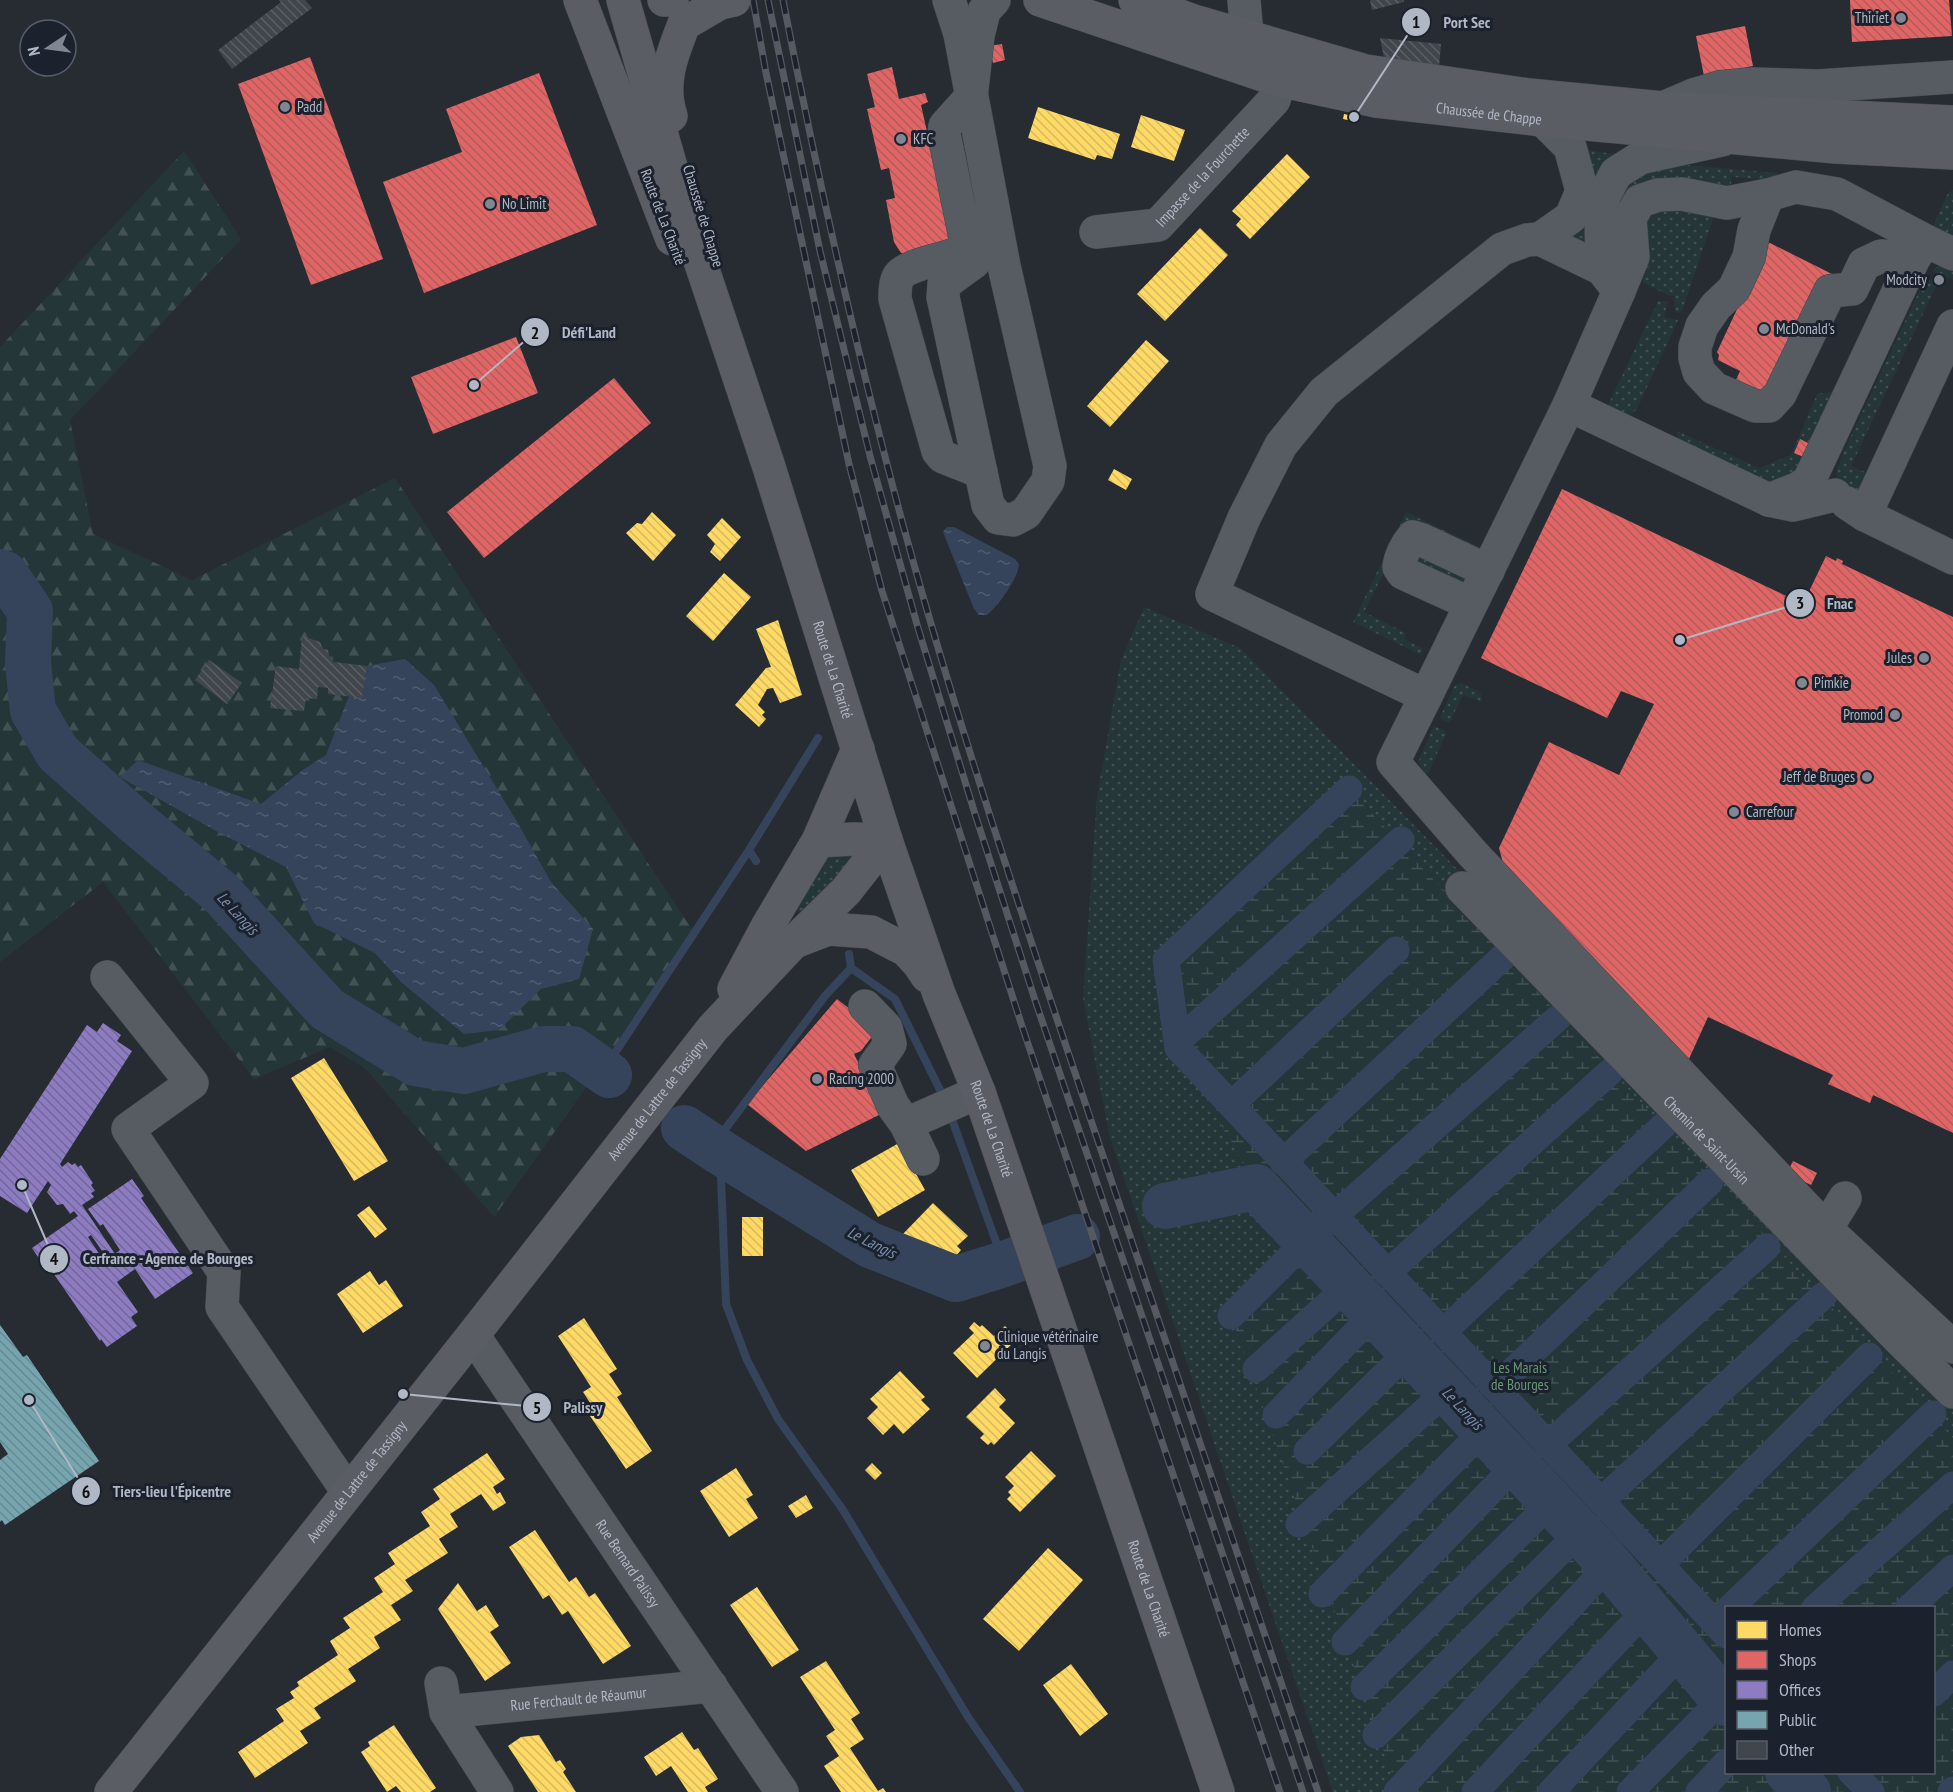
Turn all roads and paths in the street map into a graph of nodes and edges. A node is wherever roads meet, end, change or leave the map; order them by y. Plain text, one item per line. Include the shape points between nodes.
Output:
1 (580, 0) edge
2 (664, 0) edge
3 (672, 0) edge
4 (734, 0) edge
5 (949, 0) edge
6 (994, 0) edge
7 (1040, 0) edge
8 (1135, 0) edge
9 (1244, 0) edge
10 (632, 5) edge
11 (1247, 36) junction
12 (1288, 48) junction
13 (1953, 77) edge
14 (1278, 80) junction
15 (612, 86) junction
16 (971, 97) junction
17 (1663, 108) junction
18 (1543, 120) junction
19 (1953, 122) edge
20 (1731, 138) junction
21 (1953, 153) edge
22 (1768, 195) junction
23 (992, 202) junction
24 (1096, 232) dead end
25 (1540, 239) junction
26 (1931, 250) edge
27 (1611, 280) junction
28 (1953, 326) edge
29 (1569, 405) junction
30 (1836, 424) junction
31 (768, 464) junction
32 (981, 472) junction
33 (1835, 495) junction
34 (1769, 500) junction
35 (1864, 515) junction
36 (1953, 558) edge
37 (1488, 571) junction
38 (1471, 604) junction
39 (1426, 696) junction
40 (858, 749) junction
41 (886, 840) junction
42 (818, 841) junction
43 (1462, 888) dead end
44 (793, 943) junction
45 (107, 977) dead end
46 (939, 994) junction
47 (865, 1006) dead end
48 (713, 1028) junction
49 (958, 1101) junction
50 (906, 1124) junction
51 (923, 1158) dead end
52 (1845, 1198) dead end
53 (1826, 1229) junction
54 (474, 1335) junction
55 (1953, 1347) edge
56 (1953, 1392) edge
57 (348, 1492) junction
58 (711, 1686) junction
59 (111, 1792) edge
60 (497, 1792) edge
61 (782, 1792) edge
62 (1218, 1792) edge

1 - 15 main road, Route de La Charité
2 - 3 main road
4 - 31 main road, Chaussée de Chappe via 720,3 684,24 669,65 666,100 759,397
5 - 16 street via 960,34
6 - 16 street via 984,11 978,36
7 - 14 main road, Chaussée de Chappe
8 - 11 main road, Chaussée de Chappe
9 - 11 street
10 - 15 main road
10 - 31 main road, Route de La Charité via 686,219
11 - 12 main road, Chaussée de Chappe
12 - 14 street, Impasse de la Fourchette
12 - 17 main road, Chaussée de Chappe via 1366,72
13 - 17 street via 1818,86 1719,87
14 - 18 main road, Chaussée de Chappe via 1376,101
14 - 24 street, Impasse de la Fourchette via 1274,100 1158,225
15 - 31 main road, Route de La Charité via 731,394
16 - 23 street
16 - 32 street via 945,126 944,134 966,241 961,252 903,272 895,287 895,299 938,451 943,457
17 - 19 main road, Chaussée de Chappe
18 - 20 main road, Chaussée de Chappe
18 - 25 street via 1570,147 1582,191 1571,217
20 - 21 main road, Chaussée de Chappe
20 - 27 street via 1640,158 1616,173 1604,196 1601,217
22 - 26 street via 1796,186 1837,194
22 - 26 street via 1756,223 1749,257 1734,289 1702,326 1695,348 1699,372 1714,388 1755,406 1769,406 1780,394 1830,291 1852,289 1864,264 1881,256
22 - 27 street via 1727,203 1682,194 1640,201 1630,218 1633,257
23 - 32 street via 984,251 944,284 943,297
23 - 32 street via 1050,466 1048,481 1026,513 1013,520 998,518 988,505
25 - 27 street
25 - 39 street via 1502,249 1324,392 1281,445 1212,594
26 - 30 street
27 - 29 street
28 - 35 street
29 - 34 street
29 - 37 street
30 - 33 street via 1829,471
30 - 34 street via 1809,481
31 - 40 main road, Route de La Charité
33 - 34 street via 1793,505
33 - 35 street
35 - 36 street
37 - 38 street
37 - 38 street via 1420,539 1413,537 1409,542 1399,562 1403,573
38 - 39 street
39 - 53 street via 1393,762 1473,854
40 - 41 main road, Route de La Charité
40 - 42 main road, Avenue de Lattre de Tassigny
41 - 42 main road
41 - 44 main road, Avenue de Lattre de Tassigny via 846,891
41 - 46 main road, Route de La Charité
42 - 48 main road, Avenue de Lattre de Tassigny
43 - 56 street, Chemin de Saint-Ursin
44 - 46 main road, Avenue de Lattre de Tassigny via 828,929 872,932 906,950
44 - 48 main road, Avenue de Lattre de Tassigny
45 - 57 street via 192,1083 128,1129 224,1272 222,1307
46 - 49 main road, Route de La Charité
47 - 50 street via 886,1028 890,1044 875,1065 893,1106
48 - 54 main road, Avenue de Lattre de Tassigny
49 - 50 street
49 - 62 main road, Route de La Charité via 1023,1220
50 - 51 street
52 - 53 street
53 - 55 street
54 - 57 main road, Avenue de Lattre de Tassigny
54 - 58 street, Rue Bernard Palissy
57 - 59 main road, Avenue de Lattre de Tassigny
58 - 60 street, Rue Ferchault de Réaumur via 443,1698
58 - 61 street, Rue Bernard Palissy

